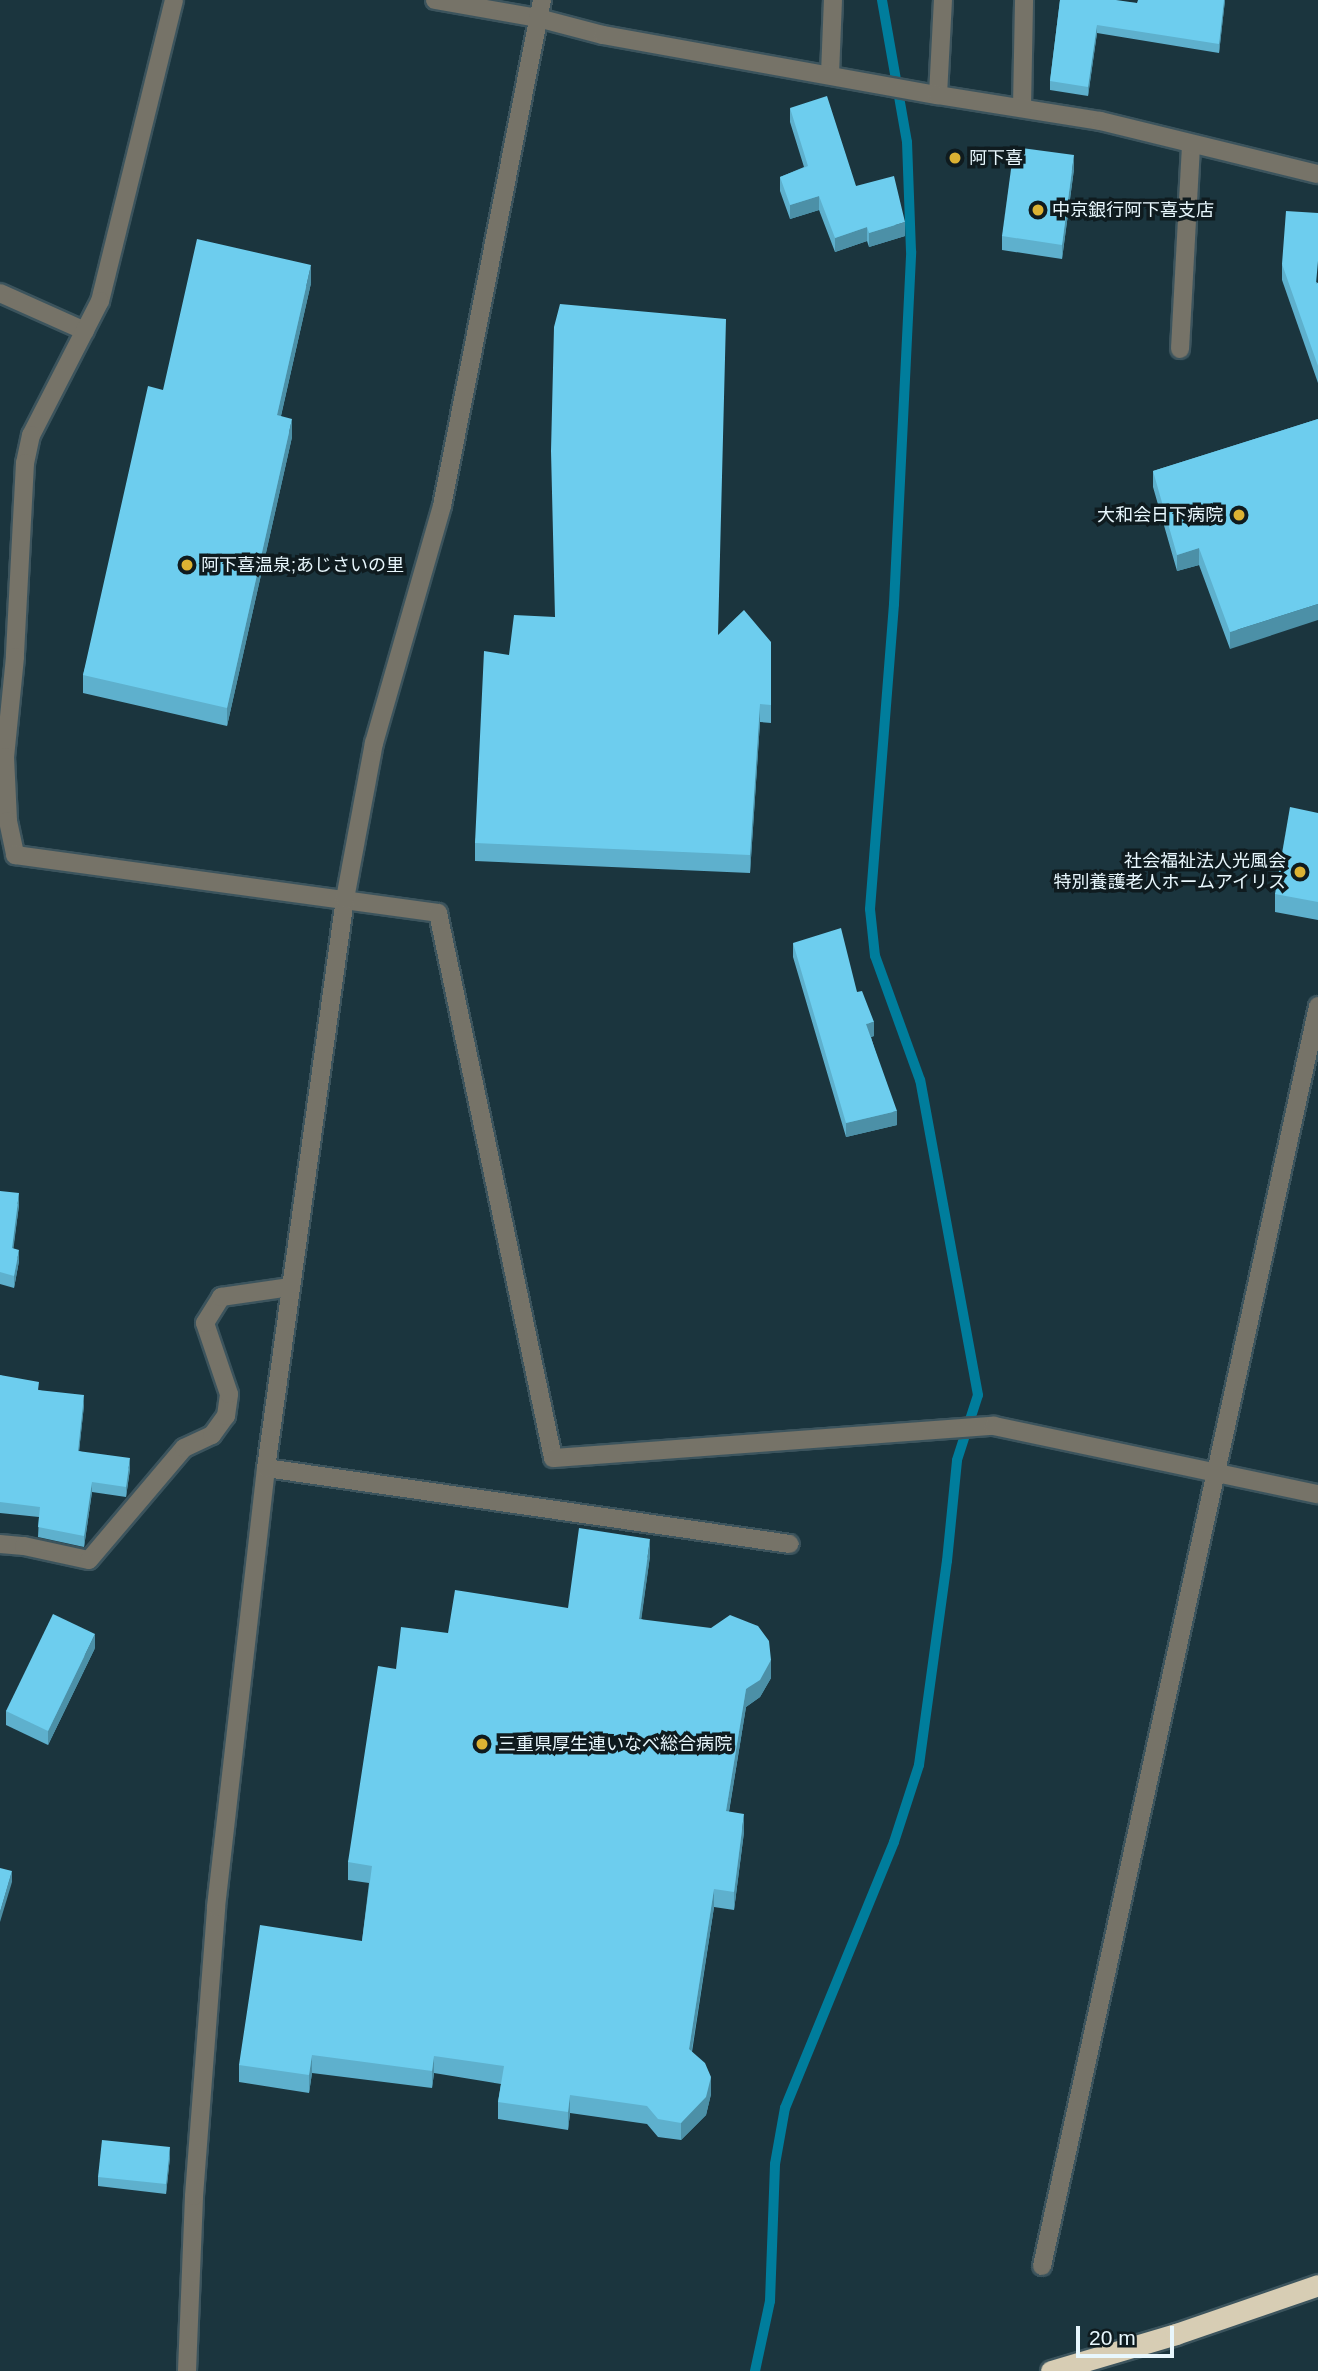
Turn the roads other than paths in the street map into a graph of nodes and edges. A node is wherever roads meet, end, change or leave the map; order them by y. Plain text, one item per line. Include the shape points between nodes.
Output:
1 (174, 0) edge
2 (435, 0) edge
3 (542, 0) edge
4 (833, 0) edge
5 (943, 0) edge
6 (1024, 0) edge
7 (538, 18) junction
8 (830, 74) junction
9 (938, 95) junction
10 (1022, 107) junction
11 (1191, 144) junction
12 (1318, 174) edge
13 (0, 293) edge
14 (85, 331) junction
15 (1180, 349) dead end
16 (8, 654) edge
17 (2, 760) edge
18 (345, 900) junction
19 (1318, 1006) edge
20 (290, 1287) junction
21 (267, 1468) junction
22 (1215, 1473) junction
23 (1318, 1494) edge
24 (0, 1544) edge
25 (790, 1544) dead end
26 (1042, 2266) dead end
27 (1318, 2285) edge
28 (187, 2371) edge
29 (1051, 2371) edge

1 - 14 street via 100,301
2 - 7 street
3 - 7 street
4 - 8 street
5 - 9 street
6 - 10 street
7 - 8 street via 603,35
7 - 18 street via 442,506 374,743
8 - 9 street
9 - 10 street
10 - 11 street
11 - 12 street
11 - 15 street
13 - 14 street
14 - 16 street via 31,435
16 - 17 street
17 - 18 street via 15,855
18 - 20 street
18 - 22 street via 438,913 553,1458 994,1426
19 - 22 street
20 - 21 street
20 - 24 street via 221,1297 205,1323 229,1394 226,1416 212,1435 184,1448 89,1560
21 - 25 street
21 - 28 street via 208,1991
22 - 23 street
22 - 26 street
27 - 29 highway

